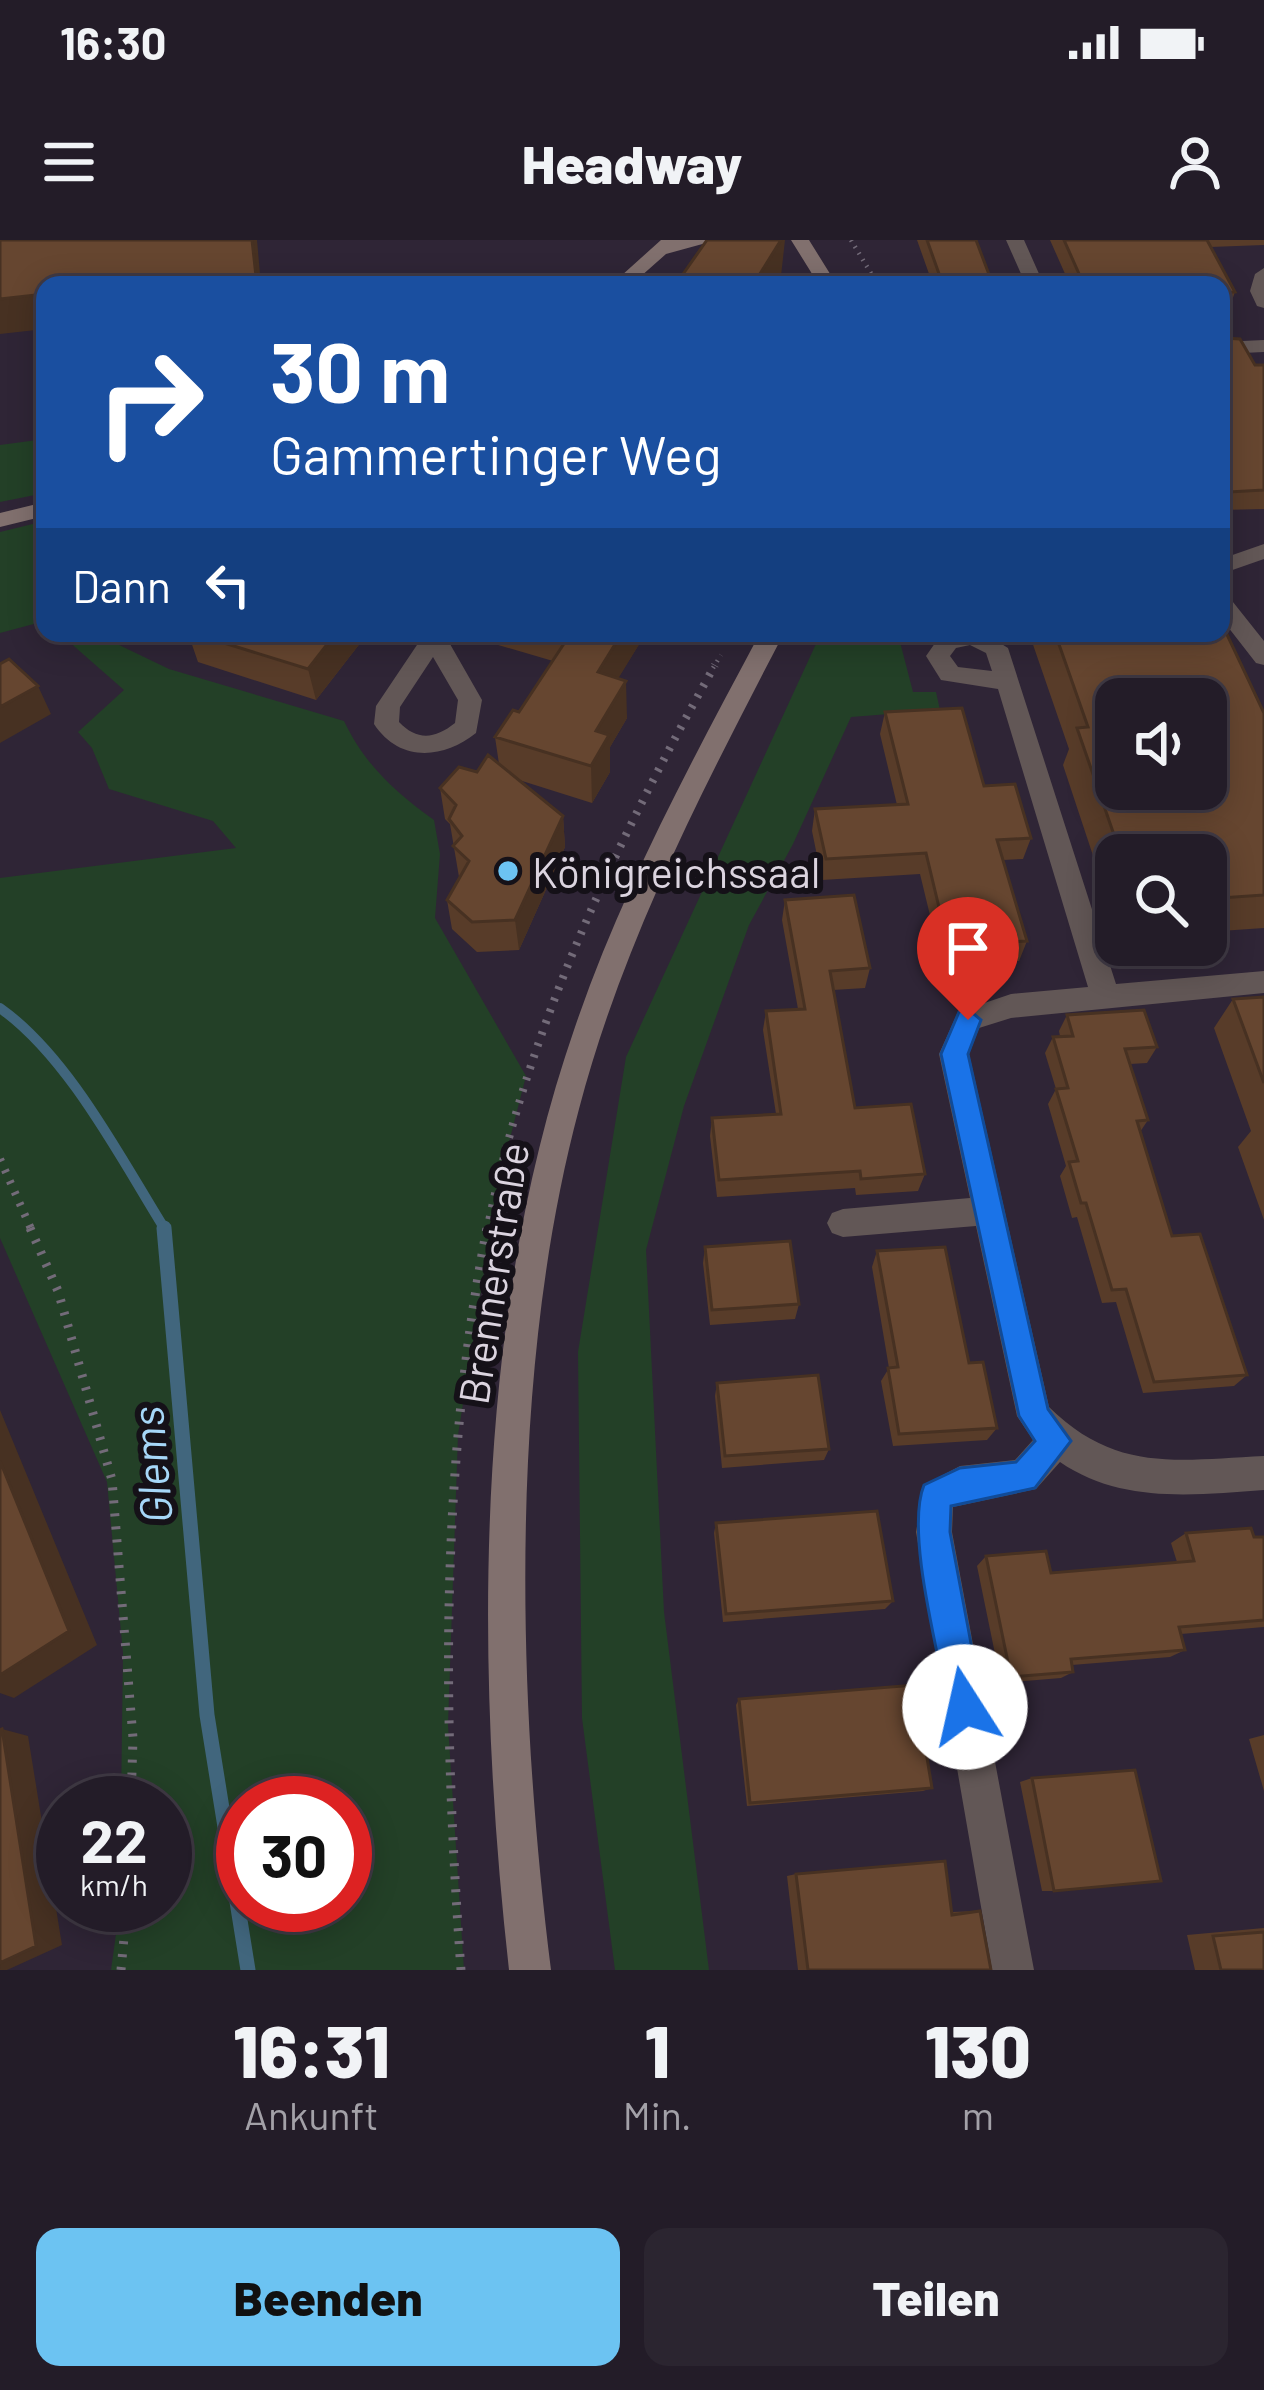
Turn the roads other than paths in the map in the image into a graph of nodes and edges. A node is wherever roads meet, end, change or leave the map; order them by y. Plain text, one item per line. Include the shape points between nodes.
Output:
1 (708, 240) edge
2 (1015, 240) edge
3 (779, 244) edge
4 (666, 245) edge
5 (806, 248) edge
6 (1264, 274) edge
7 (630, 276) edge
8 (823, 276) edge
9 (1031, 276) edge
10 (1264, 302) edge
11 (1264, 346) edge
12 (1230, 348) edge
13 (36, 511) edge
14 (0, 520) edge
15 (1264, 550) edge
16 (1230, 563) edge
17 (1230, 614) edge
18 (768, 642) edge
19 (1264, 657) edge
20 (1008, 682) dead end
21 (1264, 982) edge
22 (1106, 995) junction
23 (987, 1211) junction
24 (843, 1223) dead end
25 (1055, 1441) junction
26 (1264, 1473) edge
27 (530, 1970) edge
28 (1013, 1970) edge

1 - 4 main road
2 - 9 street
3 - 5 main road
4 - 7 main road
5 - 8 main road
6 - 10 street
11 - 12 street
13 - 14 main road
15 - 16 street
17 - 19 street
18 - 27 main road, Brennerstraße via 636,905 588,1029 542,1207 515,1414 508,1586
20 - 22 street
21 - 22 street
22 - 23 street via 1011,1006 968,1020 954,1054
23 - 24 street
23 - 25 street via 1034,1416
25 - 26 street via 1097,1468 1144,1479
25 - 28 street via 1024,1477 960,1484 936,1497 934,1532

